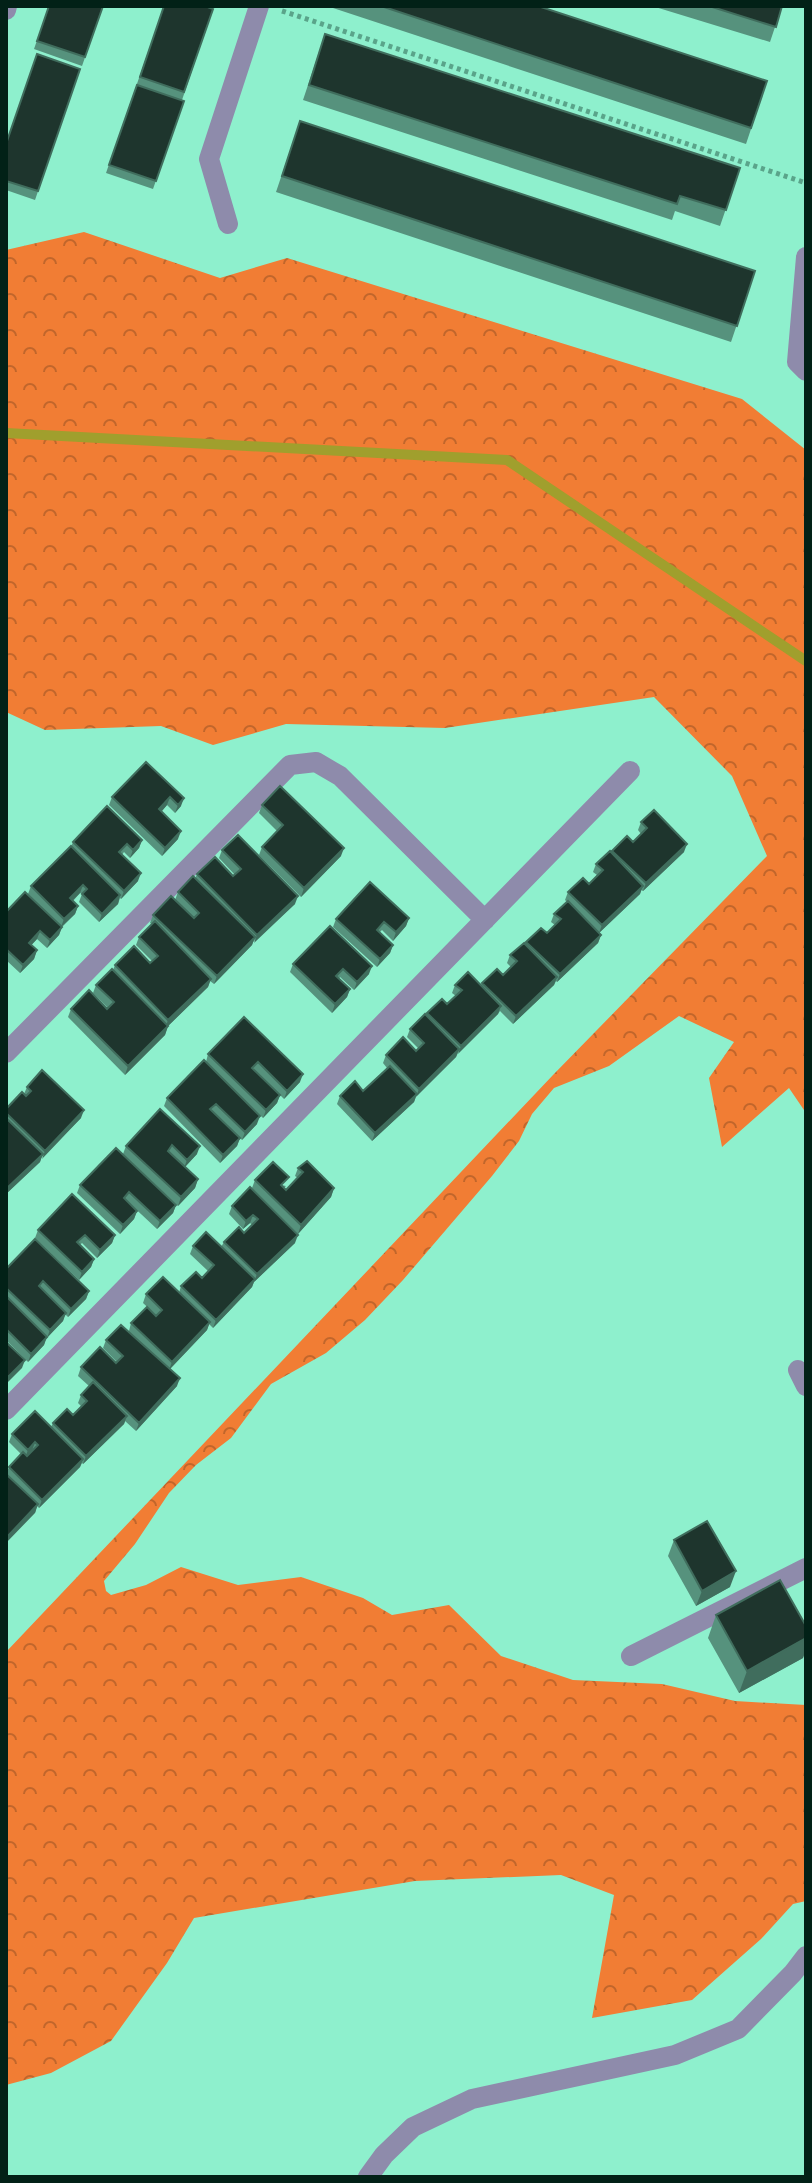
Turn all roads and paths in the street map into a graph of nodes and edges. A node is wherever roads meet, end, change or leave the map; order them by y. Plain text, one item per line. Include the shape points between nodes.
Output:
1 (259, 6) edge
2 (281, 11) dead end
3 (806, 183) edge
4 (228, 224) dead end
5 (806, 257) edge
6 (806, 371) edge
7 (630, 771) dead end
8 (485, 920) junction
9 (6, 1053) edge
10 (6, 1410) edge
11 (806, 1568) edge
12 (631, 1656) dead end
13 (806, 1956) edge
14 (368, 2177) edge

1 - 4 lane via 209,159
2 - 3 path
5 - 6 lane via 797,362
7 - 8 lane
8 - 9 lane via 340,776 316,762 290,765
8 - 10 lane
11 - 12 lane
13 - 14 lane via 738,2029 675,2055 472,2099 413,2127

